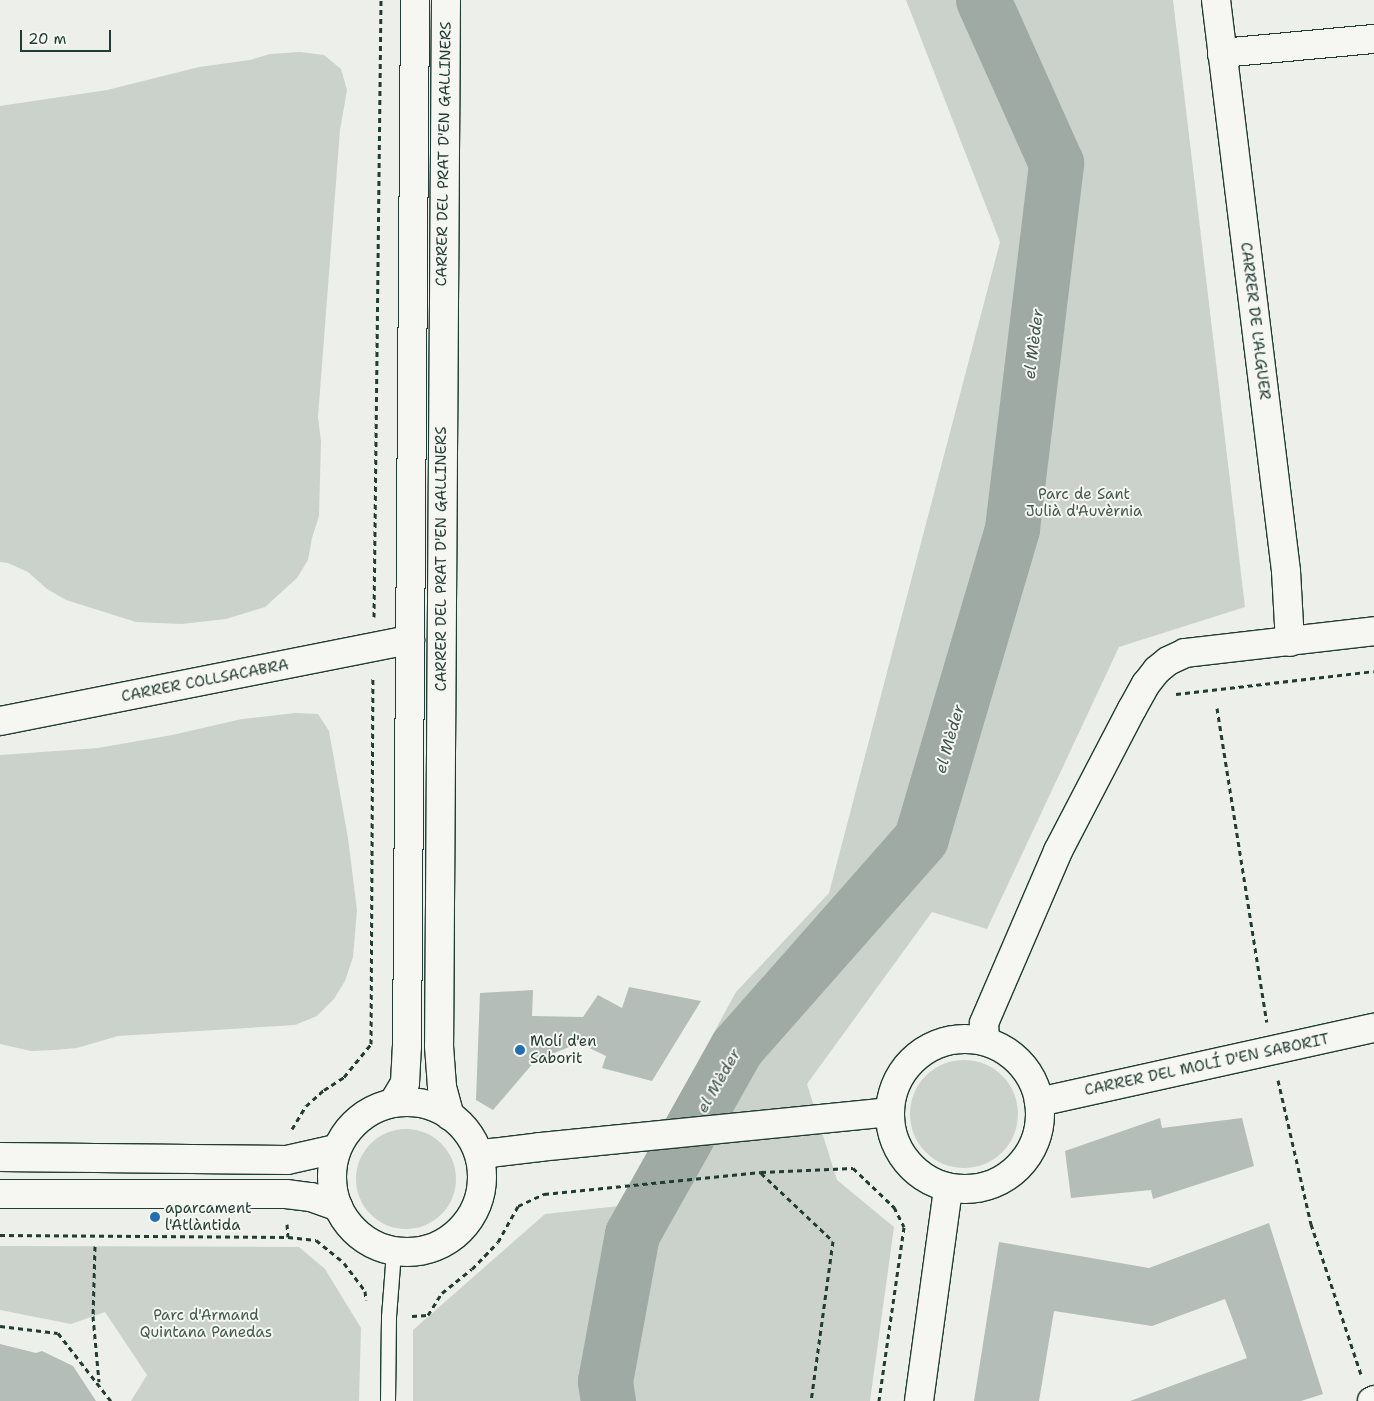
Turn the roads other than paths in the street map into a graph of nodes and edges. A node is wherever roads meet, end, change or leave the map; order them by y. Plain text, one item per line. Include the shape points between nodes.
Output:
1 (414, 0) edge
2 (446, 0) edge
3 (1216, 0) edge
4 (1374, 39) edge
5 (1222, 53) junction
6 (1374, 631) edge
7 (410, 640) junction
8 (1290, 642) junction
9 (0, 721) edge
10 (1374, 1028) edge
11 (985, 1041) junction
12 (1039, 1102) junction
13 (393, 1103) junction
14 (890, 1112) junction
15 (450, 1116) junction
16 (336, 1149) junction
17 (0, 1157) edge
18 (480, 1158) junction
19 (948, 1188) junction
20 (0, 1194) edge
21 (338, 1207) junction
22 (394, 1252) junction
23 (388, 1401) edge
24 (919, 1401) edge

1 - 7 street, CARRER DEL PRAT D'EN GALLINERS
2 - 15 street, CARRER DEL PRAT D'EN GALLINERS via 439,1046 442,1087
3 - 5 street, CARRER DE L'ALGUER
4 - 5 street
5 - 8 street, CARRER DE L'ALGUER via 1285,561
6 - 8 street
7 - 9 street, CARRER COLLSACABRA
7 - 13 street, CARRER DEL PRAT D'EN GALLINERS via 407,1046 405,1084
8 - 11 street via 1185,653 1168,661 1146,684 1058,852 984,1023
10 - 12 street, CARRER DEL MOLÍ D'EN SABORIT
11 - 12 street via 1005,1050 1021,1064 1033,1082
11 - 14 street via 963,1038 940,1043 920,1053 904,1069 897,1082
12 - 19 street via 1040,1124 1034,1145 1022,1164 1006,1178 985,1187
13 - 15 street via 427,1105
13 - 16 street via 377,1108 356,1122
14 - 18 street via 540,1147 491,1153
14 - 19 street via 892,1132 912,1168 928,1180
15 - 18 street via 469,1134
16 - 17 street via 287,1160
16 - 21 street via 332,1185
18 - 22 street via 482,1184 475,1209 461,1230 440,1246 415,1252
19 - 24 street
20 - 21 street via 286,1194 310,1196
21 - 22 street via 350,1227 368,1242
22 - 23 lane

